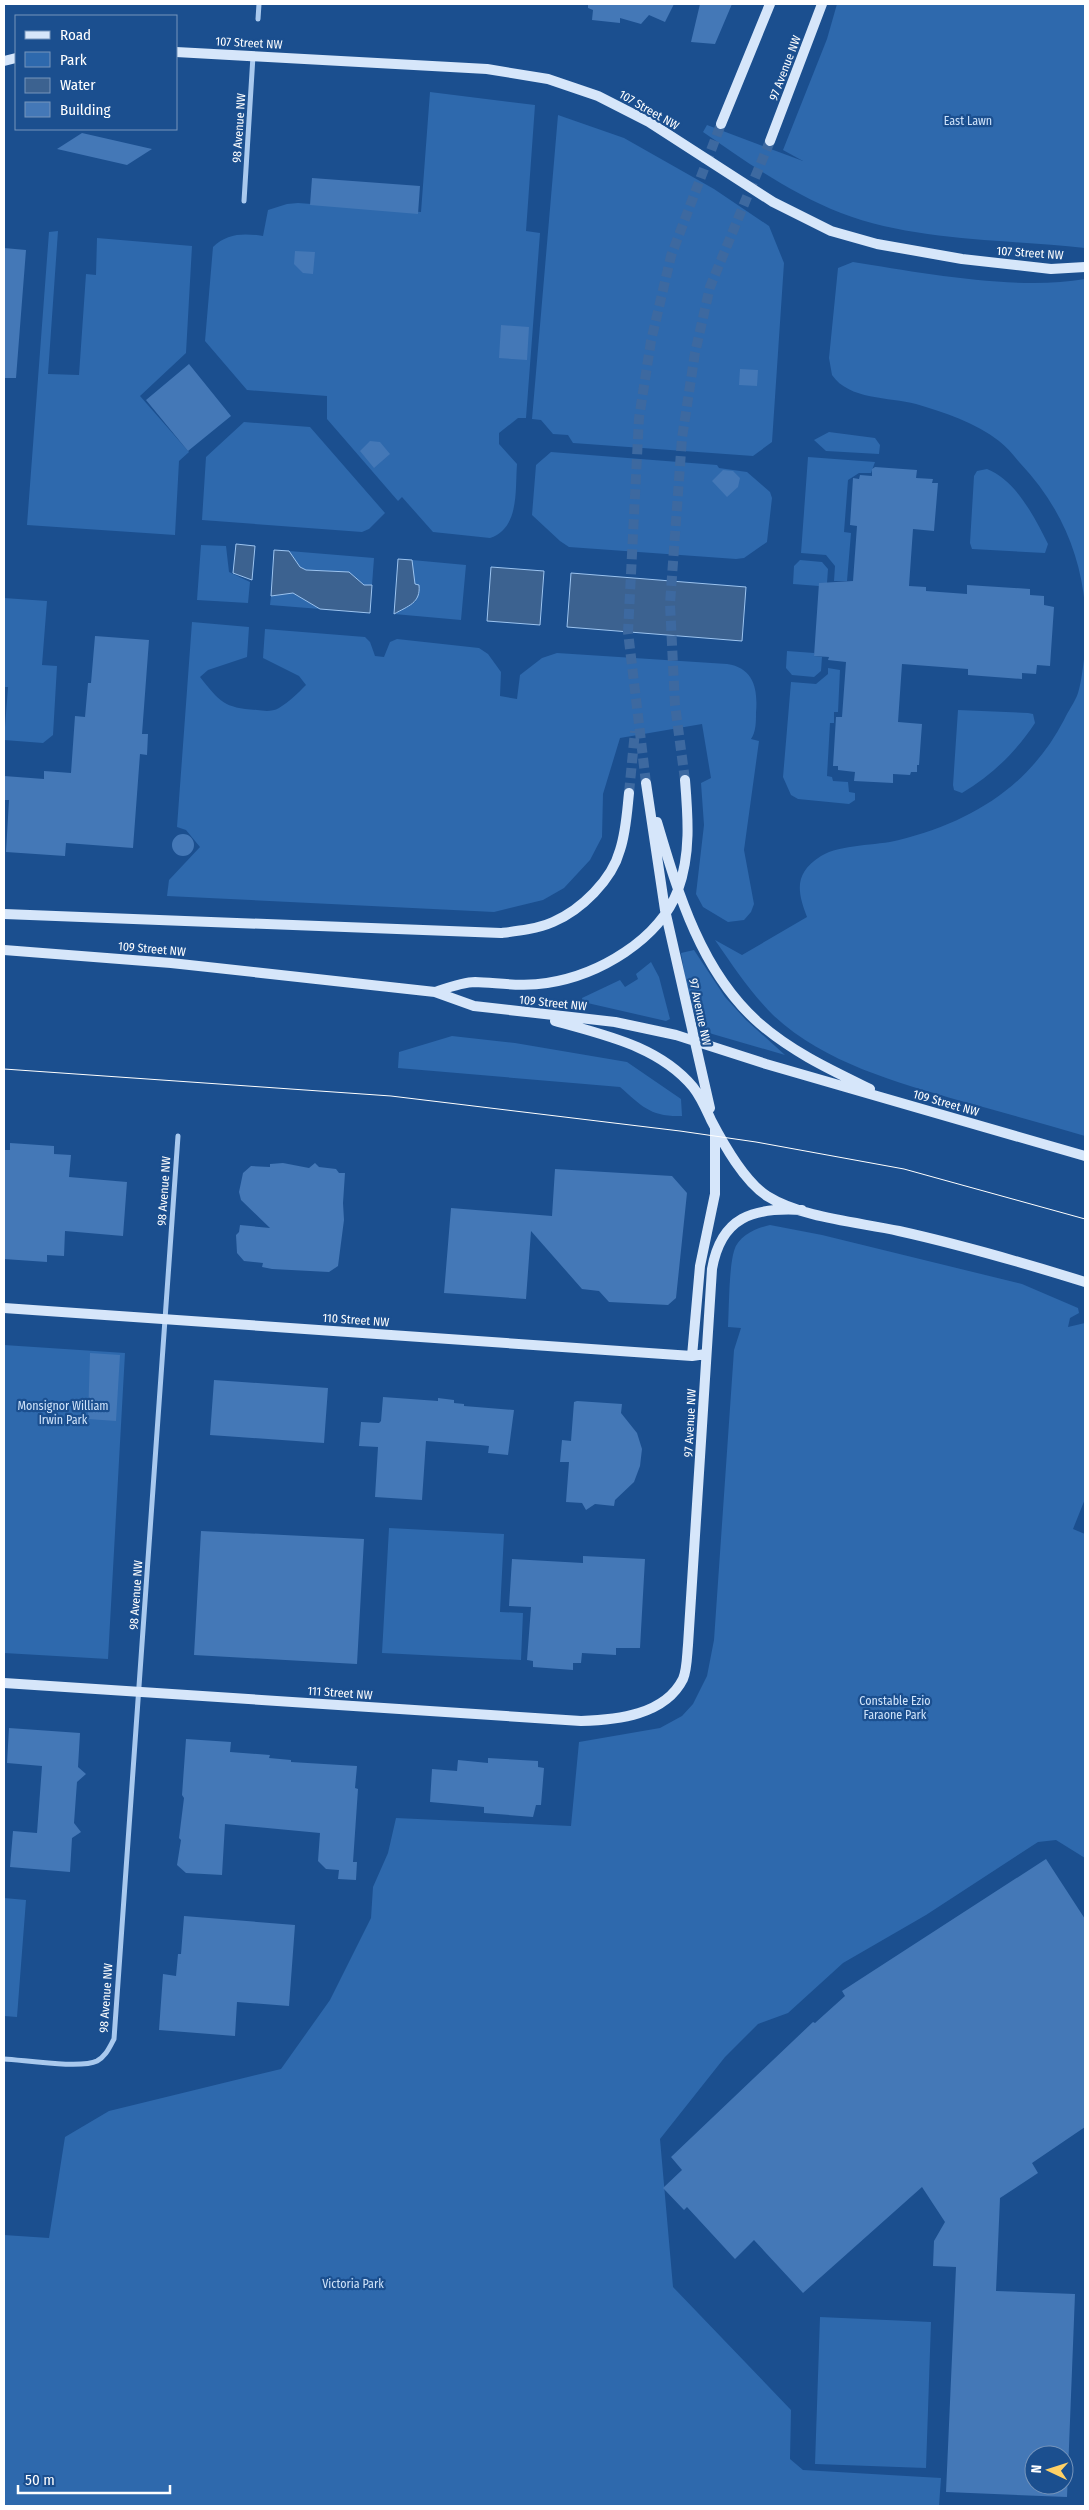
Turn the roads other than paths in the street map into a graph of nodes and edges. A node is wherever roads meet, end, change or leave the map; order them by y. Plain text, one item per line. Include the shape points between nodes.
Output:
1 (259, 4) edge
2 (770, 4) edge
3 (822, 4) edge
4 (258, 19) dead end
5 (178, 52) edge
6 (253, 56) junction
7 (721, 124) tunnel mouth
8 (770, 141) tunnel mouth
9 (244, 201) dead end
10 (1085, 267) edge
11 (685, 780) tunnel mouth
12 (629, 793) tunnel mouth
13 (677, 891) junction
14 (665, 910) junction
15 (4, 914) edge
16 (4, 950) edge
17 (435, 992) junction
18 (530, 1013) junction
19 (694, 1040) junction
20 (891, 1100) junction
21 (715, 1128) junction
22 (178, 1136) dead end
23 (1085, 1156) edge
24 (802, 1210) junction
25 (1085, 1282) edge
26 (4, 1308) edge
27 (165, 1320) junction
28 (706, 1354) junction
29 (692, 1356) junction
30 (4, 1683) edge
31 (139, 1692) junction
32 (671, 1697) joint
33 (4, 2059) edge

1 - 4 street
2 - 7 main road
3 - 8 main road, 97 Avenue NW
5 - 6 main road, 107 Street NW
6 - 9 street, 98 Avenue NW
6 - 10 main road, 107 Street NW via 487,69 548,79 598,96 649,122 773,202 831,231 877,244 962,259 1051,269
11 - 13 main road via 687,841 684,869
12 - 15 main road via 620,852 598,886 568,914 530,929 500,933
13 - 14 main road
13 - 14 main road, 97 Avenue NW via 646,782
13 - 20 main road via 703,948 729,990 759,1022 808,1059
14 - 17 main road via 644,940 604,965 570,978 516,986 474,982
14 - 19 main road, 97 Avenue NW
16 - 17 main road, 109 Street NW via 171,963
17 - 18 main road, 109 Street NW via 474,1006
18 - 19 main road, 109 Street NW via 615,1022
18 - 21 main road via 643,1049 693,1087
19 - 20 main road, 109 Street NW
19 - 21 main road, 97 Avenue NW
20 - 23 main road, 109 Street NW
21 - 24 main road via 753,1184 772,1199
21 - 29 main road, 97 Avenue NW via 715,1194 700,1266
22 - 27 street, 98 Avenue NW
24 - 25 main road via 999,1256
24 - 28 main road, 97 Avenue NW via 776,1208 757,1212 742,1218 722,1237 715,1250 712,1269
26 - 27 main road, 110 Street NW
27 - 29 main road, 110 Street NW
27 - 31 street, 98 Avenue NW
28 - 29 main road, 110 Street NW
28 - 32 main road, 97 Avenue NW via 688,1645 684,1678
30 - 31 main road, 111 Street NW
31 - 32 main road, 111 Street NW via 581,1721 631,1715 653,1708
31 - 33 street, 98 Avenue NW via 114,2040 107,2053 96,2061 80,2064

